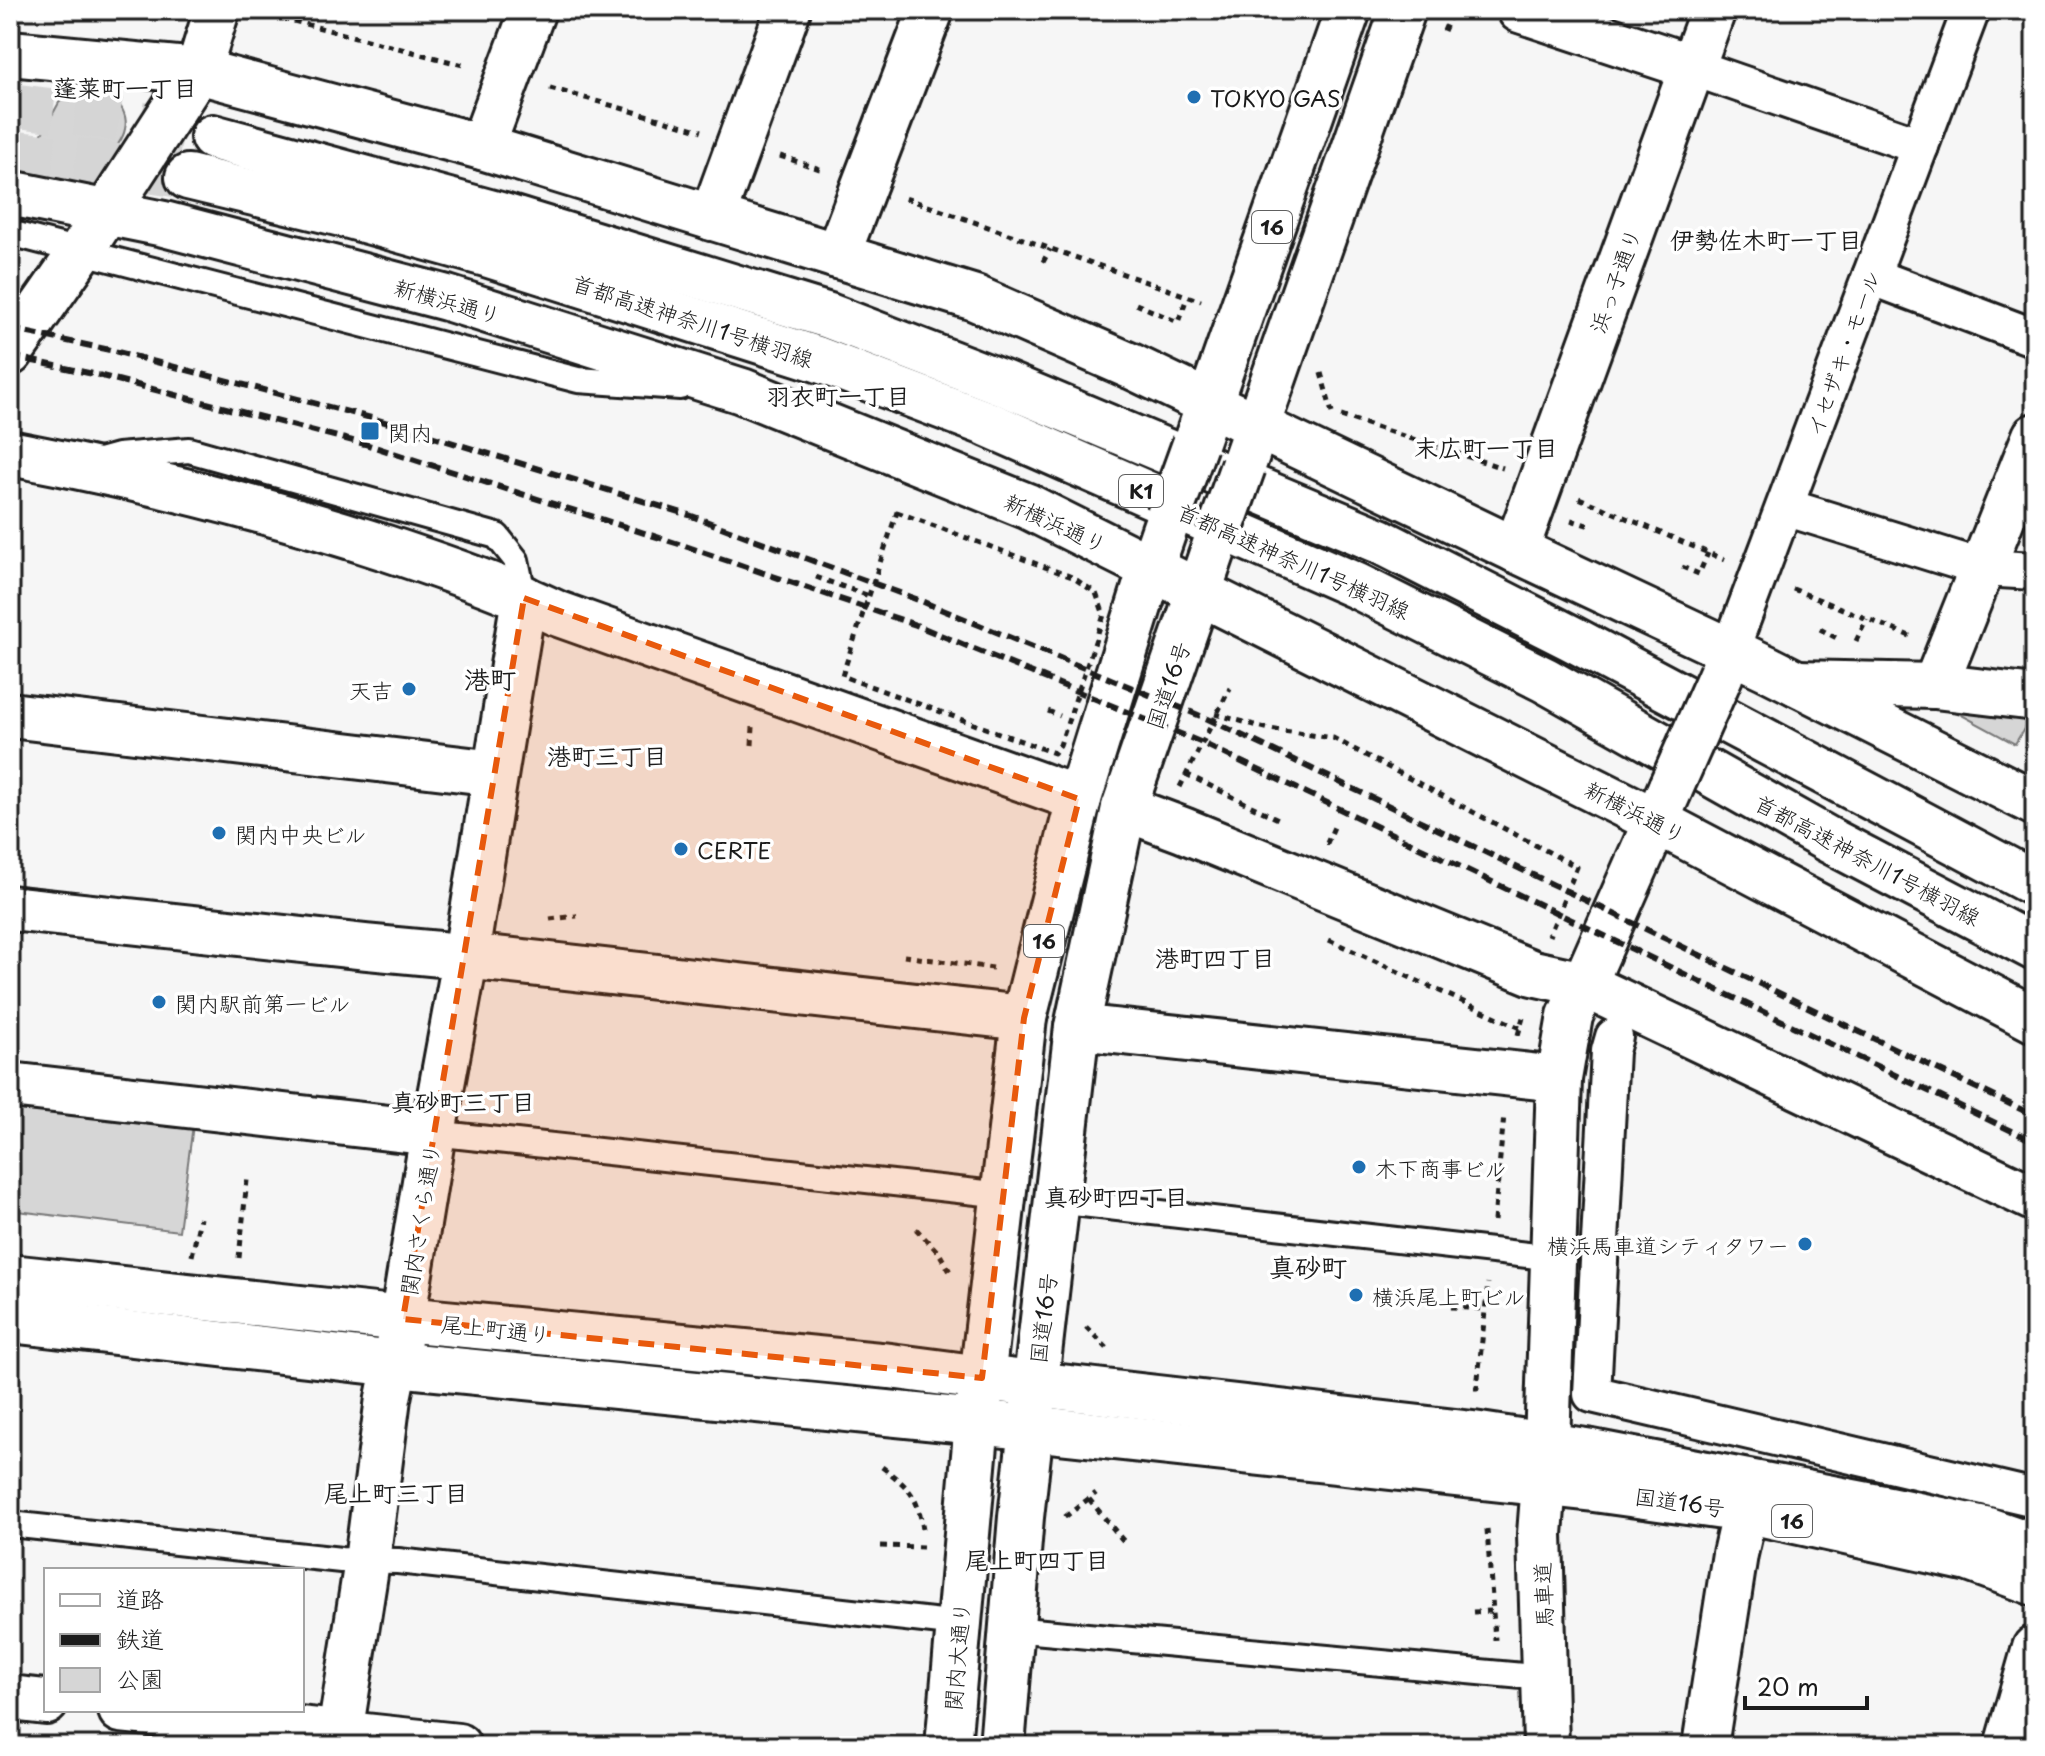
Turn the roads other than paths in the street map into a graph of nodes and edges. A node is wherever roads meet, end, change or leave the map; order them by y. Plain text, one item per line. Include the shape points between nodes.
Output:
1 (217, 10) edge
2 (533, 10) edge
3 (788, 10) edge
4 (931, 10) edge
5 (1348, 10) edge
6 (1403, 10) edge
7 (1520, 10) edge
8 (1713, 10) edge
9 (1971, 10) edge
10 (10, 53) edge
11 (1692, 67) junction
12 (198, 71) junction
13 (213, 137) tunnel mouth
14 (1920, 146) junction
15 (482, 147) junction
16 (188, 177) tunnel mouth
17 (10, 193) edge
18 (106, 212) junction
19 (712, 218) junction
20 (10, 233) edge
21 (82, 250) junction
22 (837, 256) junction
23 (1871, 276) junction
24 (2035, 338) edge
25 (10, 353) edge
26 (742, 391) junction
27 (1209, 403) junction
28 (2035, 436) edge
29 (1250, 446) junction
30 (10, 453) edge
31 (1785, 507) junction
32 (1516, 550) junction
33 (1151, 568) junction
34 (1982, 568) junction
35 (2035, 571) edge
36 (1199, 592) junction
37 (524, 598) junction
38 (1725, 663) junction
39 (1942, 669) junction
40 (1797, 683) junction
41 (2035, 698) edge
42 (10, 715) edge
43 (495, 773) junction
44 (1079, 799) junction
45 (2035, 803) edge
46 (1664, 804) junction
47 (1124, 808) junction
48 (2035, 884) edge
49 (10, 908) edge
50 (2035, 948) edge
51 (466, 955) junction
52 (1583, 984) junction
53 (1024, 1018) junction
54 (2035, 1020) edge
55 (1077, 1027) junction
56 (1614, 1037) dead end
57 (1559, 1079) junction
58 (10, 1085) edge
59 (433, 1133) junction
60 (1004, 1195) junction
61 (2035, 1199) edge
62 (1056, 1201) junction
63 (1554, 1258) junction
64 (10, 1277) edge
65 (403, 1319) junction
66 (10, 1320) edge
67 (395, 1364) junction
68 (982, 1378) junction
69 (1035, 1385) junction
70 (977, 1422) junction
71 (1031, 1428) junction
72 (1546, 1464) junction
73 (2035, 1498) edge
74 (1745, 1510) junction
75 (10, 1524) edge
76 (2035, 1546) edge
77 (367, 1561) junction
78 (2035, 1583) edge
79 (959, 1624) junction
80 (1012, 1629) junction
81 (2035, 1648) edge
82 (1545, 1678) junction
83 (10, 1698) edge
84 (44, 1702) edge
85 (136, 1712) edge
86 (339, 1740) edge
87 (458, 1746) edge
88 (948, 1746) edge
89 (1002, 1746) edge
90 (1546, 1746) edge
91 (1705, 1746) edge
92 (2007, 1746) edge

1 - 12 main road
2 - 15 main road
3 - 19 main road
4 - 22 main road
5 - 27 main road, 16
6 - 29 main road, 国道16号 / 16
7 - 11 main road
8 - 11 main road, 浜っ子通り
9 - 14 street, イセザキ・モール
10 - 12 main road
11 - 14 street
11 - 32 main road, 浜っ子通り
12 - 15 main road
12 - 18 main road
13 - 48 main road, 首都高速神奈川1号横羽線 / K1 via 500,215 829,316 1003,383 1380,541
14 - 23 street, イセザキ・モール
15 - 19 main road
16 - 50 main road, 首都高速神奈川1号横羽線 / K1 via 486,254 817,359 988,424 1371,593 1545,680 1827,839
17 - 18 main road, 新横浜通り
18 - 21 main road
18 - 26 main road, 新横浜通り via 447,298
19 - 22 main road
20 - 21 lane
21 - 25 main road
21 - 26 lane via 578,380
22 - 27 main road via 975,298
23 - 24 street
23 - 31 street, イセザキ・モール
26 - 33 main road, 新横浜通り via 1027,506
27 - 29 main road
27 - 33 main road, 16, bridge
28 - 34 main road
29 - 32 main road
29 - 36 main road, 国道16号 / 16, bridge
30 - 37 main road via 173,487 327,529
31 - 34 street
31 - 38 street, イセザキ・モール
32 - 38 main road
33 - 36 main road, 新横浜通り
33 - 44 main road, 16
34 - 35 street
34 - 39 main road
36 - 46 main road, 新横浜通り
36 - 47 main road, 国道16号 / 16
37 - 43 main road, 関内さくら通り
37 - 44 main road
38 - 40 main road
38 - 46 main road, 馬車道, bridge
39 - 40 main road
39 - 41 main road
40 - 45 main road
42 - 43 main road
43 - 51 main road, 関内さくら通り
44 - 53 main road, 16
46 - 52 main road, 馬車道
46 - 54 main road, 新横浜通り
47 - 52 main road via 1533,973
47 - 55 main road, 国道16号 / 16
49 - 51 main road
51 - 53 main road
51 - 59 main road, 関内さくら通り
52 - 57 main road, 馬車道 via 1570,1016
52 - 61 main road
53 - 60 main road, 16
55 - 57 main road
55 - 62 main road, 国道16号 / 16
56 - 73 street via 1592,1394
57 - 63 main road, 馬車道
58 - 59 main road
59 - 60 lane
59 - 65 main road, 関内さくら通り
60 - 68 main road, 16
62 - 63 lane
62 - 69 main road, 国道16号 / 16
63 - 72 main road, 馬車道
64 - 65 main road, 尾上町通り
65 - 67 main road, 関内さくら通り
65 - 68 main road, 尾上町通り
66 - 67 main road, 尾上町通り
67 - 70 main road, 尾上町通り
67 - 77 main road, 関内さくら通り
68 - 69 main road, 国道16号 / 16
68 - 70 main road, 16
69 - 71 main road, 国道16号 / 16
69 - 72 main road, 国道16号 / 16 via 1458,1433
70 - 71 main road, 国道16号 / 16
70 - 79 main road, 関内大通り
71 - 72 main road, 国道16号 / 16
71 - 80 main road
72 - 74 main road, 国道16号 / 16
72 - 76 main road, 国道16号 / 16 via 1903,1511
72 - 82 main road, 馬車道 via 1540,1534
74 - 78 main road, 国道16号 / 16 via 1969,1559
74 - 91 main road
75 - 77 lane
77 - 79 lane
77 - 86 main road, 関内さくら通り
79 - 88 main road, 関内大通り
80 - 82 lane
80 - 89 main road
81 - 92 main road
82 - 90 main road, 馬車道
83 - 84 main road
85 - 86 main road
86 - 87 main road

